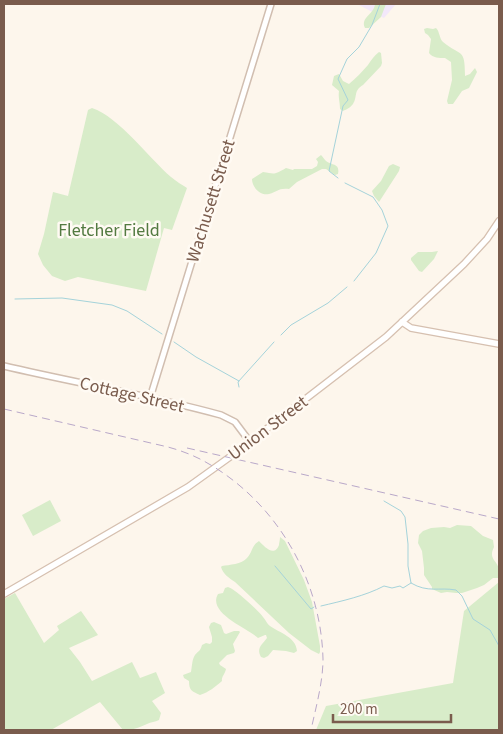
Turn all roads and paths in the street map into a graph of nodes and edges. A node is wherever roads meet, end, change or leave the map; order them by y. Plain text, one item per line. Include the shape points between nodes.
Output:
1 (271, 4) edge
2 (499, 221) edge
3 (402, 322) junction
4 (499, 344) edge
5 (4, 366) edge
6 (150, 398) junction
7 (250, 442) junction
8 (4, 594) edge

1 - 6 street, Wachusett Street
2 - 3 main road, Union Street via 464,264
3 - 4 main road via 411,328
3 - 7 main road, Union Street
5 - 6 street, Cottage Street
6 - 7 street, Cottage Street via 226,417
7 - 8 main road, Union Street via 188,487

